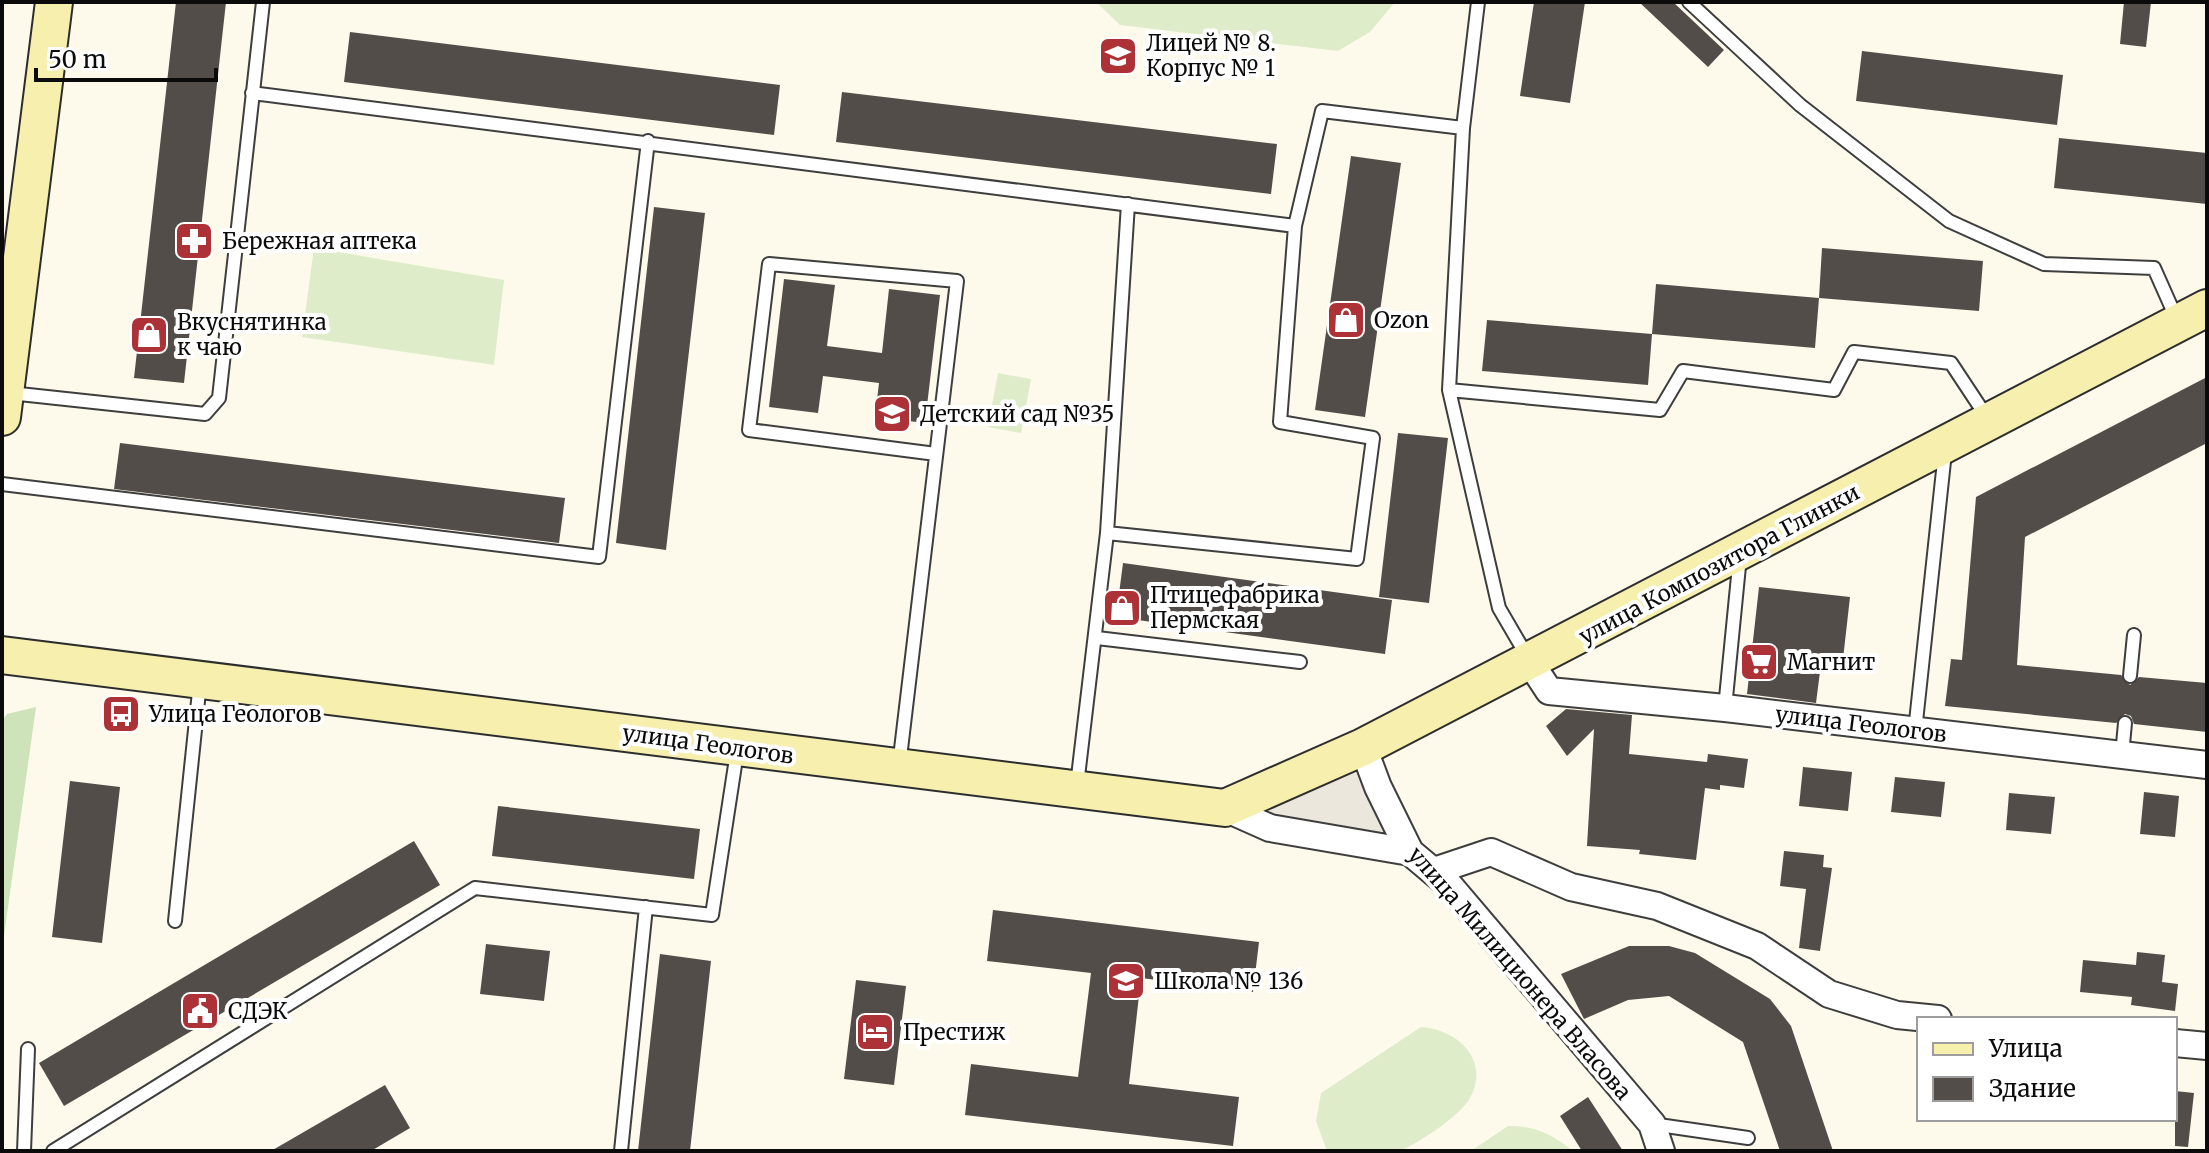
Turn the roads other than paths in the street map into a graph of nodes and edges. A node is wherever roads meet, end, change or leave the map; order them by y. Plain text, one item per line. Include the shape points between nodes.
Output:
1 (54, 2) edge
2 (263, 2) edge
3 (1478, 2) edge
4 (1689, 2) edge
5 (252, 93) junction
6 (1463, 128) junction
7 (648, 141) junction
8 (1128, 204) junction
9 (1295, 226) junction
10 (2193, 315) edge
11 (1449, 390) junction
12 (3, 401) edge
13 (1990, 422) junction
14 (1946, 445) junction
15 (936, 454) junction
16 (2, 484) edge
17 (1107, 533) junction
18 (1740, 552) junction
19 (2134, 635) dead end
20 (1097, 638) junction
21 (2, 655) edge
22 (1300, 662) dead end
23 (1530, 662) junction
24 (2130, 676) dead end
25 (200, 679) junction
26 (1725, 708) junction
27 (2125, 723) dead end
28 (1915, 731) junction
29 (1363, 747) junction
30 (738, 748) junction
31 (2122, 755) junction
32 (2207, 765) edge
33 (899, 769) junction
34 (1076, 792) junction
35 (1225, 808) junction
36 (1410, 852) junction
37 (1434, 871) junction
38 (646, 907) junction
39 (175, 921) dead end
40 (1918, 1017) edge
41 (2177, 1043) edge
42 (2207, 1046) edge
43 (28, 1049) dead end
44 (1652, 1124) junction
45 (1748, 1138) dead end
46 (24, 1151) edge
47 (53, 1151) edge
48 (621, 1151) edge
49 (1661, 1151) edge

1 - 12 street
2 - 5 lane
3 - 6 lane
4 - 10 lane via 1800,105 1949,221 2044,264 2154,268
5 - 7 lane
5 - 12 lane via 214,407 205,414
6 - 9 lane via 1322,111
6 - 11 lane
7 - 8 lane
7 - 16 lane via 599,557
8 - 9 lane
8 - 17 lane
9 - 17 lane via 1280,422 1373,438 1357,559
10 - 13 street, улица Композитора Глинки
11 - 13 lane via 1660,410 1683,371 1834,390 1854,352 1951,363
11 - 23 lane via 1499,608
13 - 14 street, улица Композитора Глинки
14 - 18 street, улица Композитора Глинки
14 - 28 lane
15 - 15 lane via 957,281 769,264 749,430
15 - 33 lane
17 - 20 lane
18 - 23 street, улица Композитора Глинки
18 - 26 lane
19 - 24 lane
20 - 22 lane
20 - 34 lane
21 - 25 street, улица Геологов
23 - 26 street, улица Геологов via 1549,691
23 - 29 street, улица Композитора Глинки
25 - 30 street, улица Геологов
25 - 39 lane
26 - 28 street, улица Геологов
27 - 31 lane
28 - 31 street, улица Геологов
29 - 35 street, улица Композитора Глинки
29 - 36 street, улица Милиционера Власова
30 - 33 street, улица Геологов
30 - 38 lane via 712,915
31 - 32 street, улица Геологов
33 - 34 street, улица Геологов
34 - 35 street, улица Геологов
35 - 36 street, улица Геологов via 1270,828
36 - 37 street, улица Милиционера Власова
37 - 40 street via 1491,852 1571,887 1657,906 1757,946 1829,994
37 - 44 street, улица Милиционера Власова
38 - 47 lane via 475,888
38 - 48 lane
41 - 42 street
43 - 46 lane
44 - 45 lane
44 - 49 street, улица Милиционера Власова

